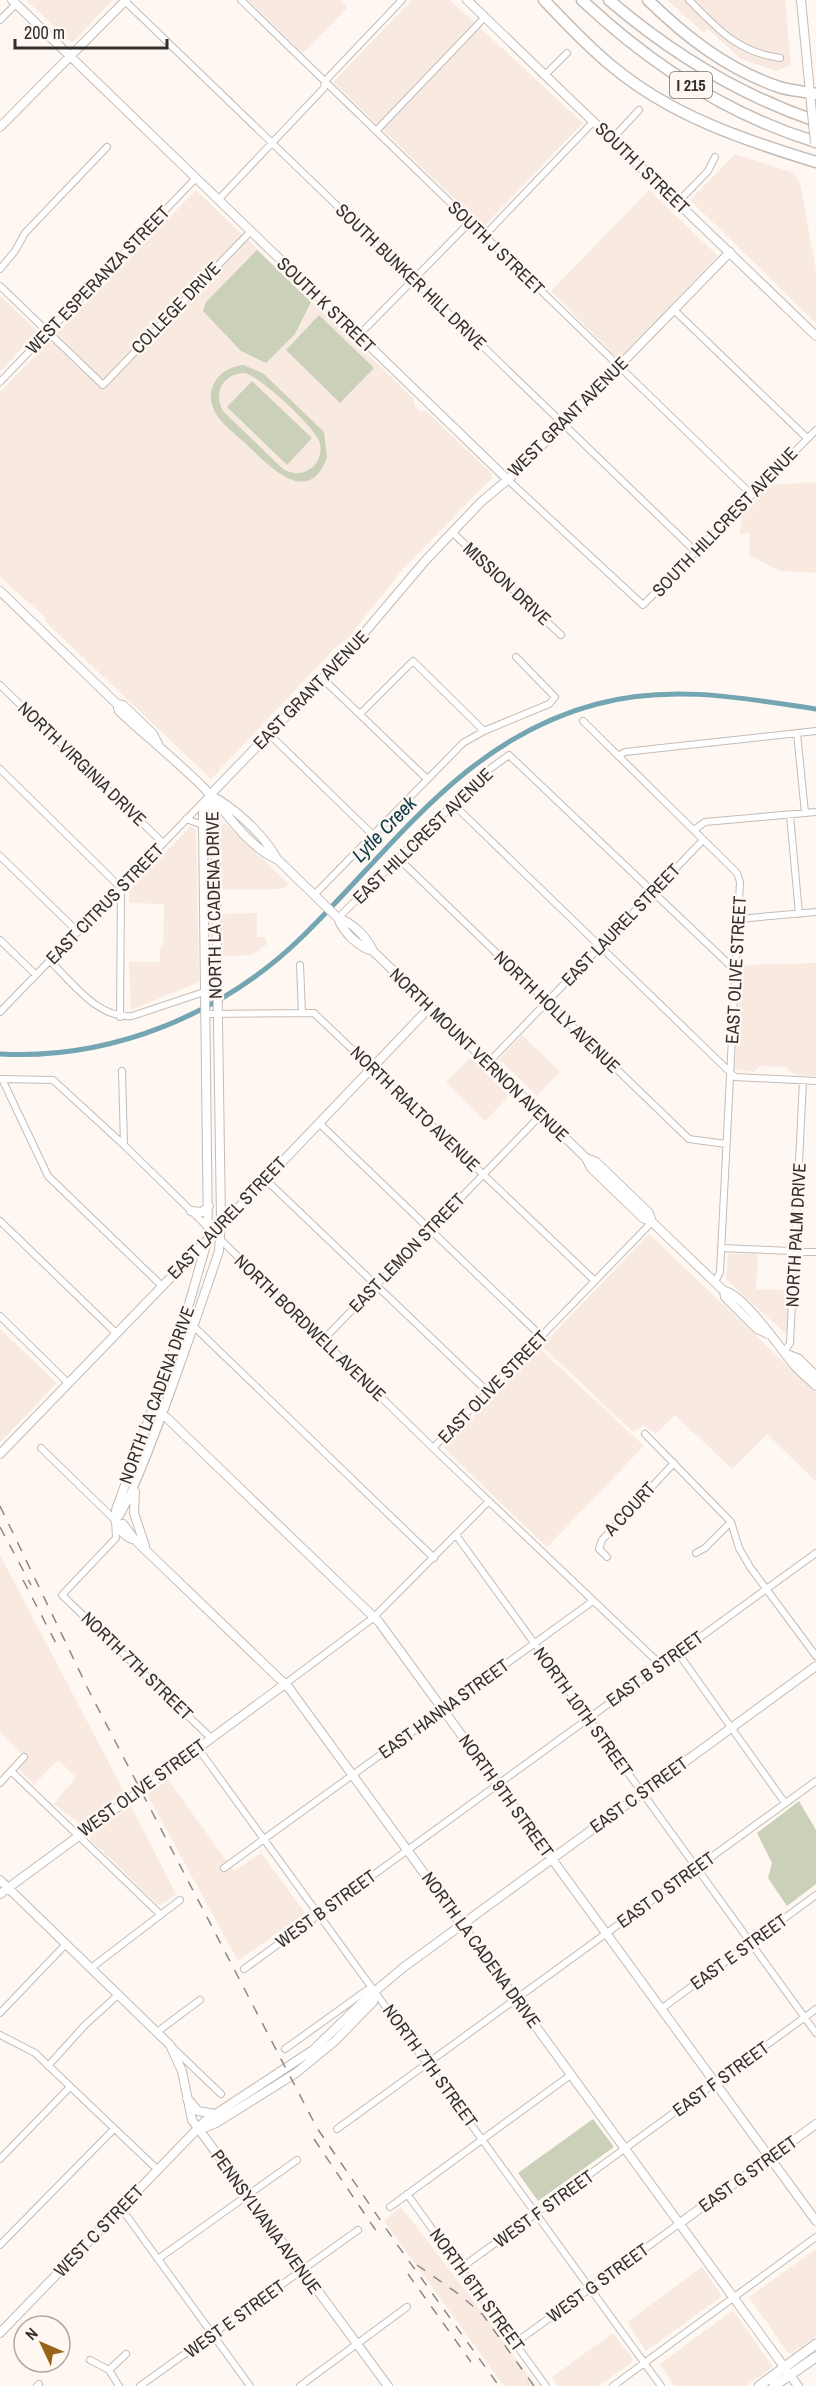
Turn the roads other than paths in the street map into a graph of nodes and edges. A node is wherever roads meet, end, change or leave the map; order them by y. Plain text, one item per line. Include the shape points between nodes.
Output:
1 (241, 0) edge
2 (402, 0) edge
3 (468, 0) edge
4 (544, 0) edge
5 (551, 0) edge
6 (582, 0) edge
7 (609, 0) edge
8 (642, 0) edge
9 (648, 0) edge
10 (689, 0) edge
11 (801, 0) edge
12 (125, 1) edge
13 (14, 2) edge
14 (485, 17) junction
15 (0, 20) edge
16 (676, 28) junction
17 (567, 53) dead end
18 (70, 57) junction
19 (780, 58) dead end
20 (545, 75) junction
21 (325, 81) junction
22 (43, 86) junction
23 (650, 92) junction
24 (812, 97) edge
25 (639, 110) dead end
26 (594, 121) junction
27 (816, 121) edge
28 (0, 127) edge
29 (376, 131) junction
30 (0, 135) edge
31 (612, 139) junction
32 (816, 142) edge
33 (272, 143) junction
34 (107, 147) dead end
35 (816, 152) edge
36 (715, 157) dead end
37 (816, 162) edge
38 (196, 178) junction
39 (218, 200) junction
40 (678, 202) junction
41 (470, 222) junction
42 (250, 232) junction
43 (484, 236) junction
44 (730, 252) junction
45 (0, 269) edge
46 (414, 279) junction
47 (0, 286) edge
48 (674, 310) junction
49 (814, 332) edge
50 (48, 333) junction
51 (358, 336) junction
52 (618, 367) junction
53 (0, 382) edge
54 (563, 424) junction
55 (816, 430) edge
56 (807, 438) junction
57 (507, 479) junction
58 (752, 495) junction
59 (453, 532) junction
60 (696, 552) junction
61 (406, 582) joint
62 (0, 591) edge
63 (643, 605) joint
64 (561, 635) dead end
65 (516, 657) dead end
66 (323, 679) junction
67 (0, 685) edge
68 (360, 714) junction
69 (583, 721) dead end
70 (484, 731) junction
71 (816, 731) edge
72 (269, 734) junction
73 (796, 734) junction
74 (618, 756) junction
75 (0, 770) edge
76 (426, 778) junction
77 (210, 795) junction
78 (453, 804) junction
79 (816, 812) edge
80 (805, 813) junction
81 (790, 815) junction
82 (186, 819) junction
83 (203, 825) junction
84 (694, 830) junction
85 (373, 835) junction
86 (704, 840) junction
87 (163, 843) junction
88 (0, 856) edge
89 (399, 859) junction
90 (203, 870) junction
91 (215, 870) junction
92 (121, 888) junction
93 (654, 891) junction
94 (314, 895) junction
95 (816, 912) edge
96 (799, 914) junction
97 (338, 918) junction
98 (738, 919) junction
99 (78, 932) junction
100 (0, 940) edge
101 (601, 947) junction
102 (50, 961) junction
103 (300, 965) dead end
104 (736, 971) junction
105 (36, 975) junction
106 (216, 991) junction
107 (206, 994) junction
108 (546, 1002) junction
109 (430, 1007) junction
110 (0, 1012) edge
111 (217, 1012) junction
112 (302, 1012) junction
113 (206, 1014) junction
114 (120, 1017) junction
115 (488, 1063) junction
116 (373, 1068) junction
117 (122, 1071) dead end
118 (730, 1072) junction
119 (1, 1079) edge
120 (803, 1081) junction
121 (816, 1081) edge
122 (541, 1115) junction
123 (319, 1123) junction
124 (220, 1139) junction
125 (208, 1140) junction
126 (726, 1144) junction
127 (123, 1145) junction
128 (483, 1174) junction
129 (265, 1179) junction
130 (221, 1200) junction
131 (209, 1206) junction
132 (239, 1206) junction
133 (191, 1211) junction
134 (0, 1221) edge
135 (652, 1222) junction
136 (221, 1226) junction
137 (430, 1230) junction
138 (213, 1235) junction
139 (721, 1248) junction
140 (795, 1252) junction
141 (816, 1252) edge
142 (185, 1262) junction
143 (202, 1267) junction
144 (595, 1281) junction
145 (715, 1282) junction
146 (376, 1284) junction
147 (162, 1286) junction
148 (0, 1316) edge
149 (189, 1321) junction
150 (116, 1333) junction
151 (542, 1336) junction
152 (323, 1341) junction
153 (787, 1353) junction
154 (816, 1376) edge
155 (68, 1383) junction
156 (816, 1386) edge
157 (488, 1392) junction
158 (157, 1412) junction
159 (645, 1434) dead end
160 (41, 1448) dead end
161 (433, 1448) junction
162 (0, 1454) edge
163 (674, 1463) junction
164 (140, 1472) junction
165 (489, 1501) junction
166 (115, 1520) junction
167 (731, 1522) junction
168 (456, 1535) junction
169 (116, 1538) junction
170 (132, 1539) junction
171 (148, 1551) junction
172 (696, 1553) dead end
173 (816, 1553) edge
174 (607, 1557) dead end
175 (434, 1558) junction
176 (766, 1588) junction
177 (593, 1601) junction
178 (373, 1618) junction
179 (534, 1645) junction
180 (678, 1653) junction
181 (816, 1656) edge
182 (661, 1665) junction
183 (816, 1666) edge
184 (285, 1684) junction
185 (442, 1709) junction
186 (588, 1718) junction
187 (731, 1727) junction
188 (210, 1738) junction
189 (197, 1748) junction
190 (24, 1757) dead end
191 (11, 1771) junction
192 (353, 1775) junction
193 (816, 1781) edge
194 (0, 1783) edge
195 (497, 1784) junction
196 (642, 1793) junction
197 (785, 1803) junction
198 (78, 1835) junction
199 (264, 1840) junction
200 (408, 1850) junction
201 (551, 1859) junction
202 (224, 1868) dead end
203 (696, 1869) junction
204 (2, 1887) edge
205 (816, 1895) edge
206 (180, 1900) dead end
207 (319, 1914) junction
208 (161, 1915) junction
209 (462, 1924) junction
210 (606, 1934) junction
211 (751, 1943) junction
212 (66, 1944) junction
213 (92, 1968) junction
214 (244, 1969) dead end
215 (375, 1992) junction
216 (119, 1994) junction
217 (517, 1999) junction
218 (200, 2000) dead end
219 (661, 2009) junction
220 (816, 2010) edge
221 (0, 2013) edge
222 (805, 2018) junction
223 (157, 2032) junction
224 (816, 2033) edge
225 (0, 2035) edge
226 (170, 2045) junction
227 (285, 2049) dead end
228 (428, 2064) junction
229 (48, 2066) junction
230 (572, 2074) junction
231 (716, 2084) junction
232 (70, 2087) junction
233 (221, 2094) dead end
234 (187, 2098) junction
235 (215, 2114) junction
236 (816, 2124) edge
237 (114, 2129) junction
238 (337, 2129) dead end
239 (199, 2130) junction
240 (483, 2139) junction
241 (626, 2148) junction
242 (769, 2158) junction
243 (0, 2159) edge
244 (297, 2160) dead end
245 (158, 2170) junction
246 (247, 2194) junction
247 (407, 2194) junction
248 (390, 2207) dead end
249 (121, 2208) junction
250 (537, 2214) junction
251 (816, 2221) edge
252 (680, 2223) junction
253 (358, 2230) dead end
254 (816, 2237) edge
255 (0, 2245) edge
256 (158, 2259) junction
257 (461, 2268) junction
258 (302, 2271) junction
259 (590, 2288) junction
260 (735, 2298) junction
261 (407, 2307) dead end
262 (0, 2333) edge
263 (213, 2335) junction
264 (515, 2343) junction
265 (357, 2344) junction
266 (816, 2344) edge
267 (126, 2354) dead end
268 (816, 2357) edge
269 (90, 2360) dead end
270 (644, 2363) junction
271 (110, 2370) junction
272 (788, 2371) junction
273 (119, 2386) edge
274 (140, 2386) edge
275 (250, 2386) edge
276 (300, 2386) edge
277 (388, 2386) edge
278 (546, 2386) edge
279 (613, 2386) edge
280 (661, 2386) edge
281 (759, 2386) edge
282 (774, 2386) edge
283 (798, 2386) edge

1 - 21 street, SOUTH J STREET
2 - 21 street
3 - 14 street, SOUTH I STREET
4 - 23 highway via 614,68
5 - 23 highway
6 - 32 highway, I 215 via 622,38 684,81 733,108
7 - 27 highway, I 215 via 693,64 750,95
8 - 16 highway
9 - 16 highway
10 - 19 street via 741,47
11 - 24 street
12 - 18 street
12 - 33 street, SOUTH BUNKER HILL DRIVE
13 - 15 street
13 - 18 street, SOUTH K STREET
14 - 20 street, SOUTH I STREET
14 - 29 street
16 - 24 highway via 738,69
17 - 20 street
18 - 22 street
18 - 38 street, SOUTH K STREET
20 - 26 street, SOUTH I STREET
21 - 29 street, SOUTH J STREET
21 - 33 street via 324,88
22 - 28 street
22 - 30 street
23 - 37 highway via 731,135
24 - 35 street, bridge
25 - 31 street
26 - 31 street, SOUTH I STREET
26 - 43 street
29 - 41 street, SOUTH J STREET
31 - 40 street, SOUTH I STREET
33 - 39 street
33 - 46 street, SOUTH BUNKER HILL DRIVE
34 - 45 street via 25,233
36 - 40 street via 708,171
38 - 39 street, SOUTH K STREET
38 - 50 street, WEST ESPERANZA STREET
39 - 42 street, SOUTH K STREET
40 - 44 street, SOUTH I STREET
41 - 43 street, SOUTH J STREET
41 - 46 street
42 - 50 street, COLLEGE DRIVE via 103,385
42 - 51 street, SOUTH K STREET
43 - 52 street, SOUTH J STREET
44 - 48 street, WEST GRANT AVENUE
44 - 49 street, SOUTH I STREET
46 - 51 street
46 - 54 street, SOUTH BUNKER HILL DRIVE
47 - 50 street
48 - 52 street, WEST GRANT AVENUE
48 - 56 street
50 - 53 street, WEST ESPERANZA STREET
51 - 57 street, SOUTH K STREET
52 - 54 street, WEST GRANT AVENUE
52 - 58 street, SOUTH J STREET
54 - 57 street, WEST GRANT AVENUE
54 - 60 street, SOUTH BUNKER HILL DRIVE
55 - 56 street
56 - 58 street, SOUTH HILLCREST AVENUE
57 - 59 street, WEST GRANT AVENUE
57 - 63 street, SOUTH K STREET
58 - 60 street, SOUTH HILLCREST AVENUE
59 - 61 street, WEST GRANT AVENUE
59 - 64 street, MISSION DRIVE
60 - 63 street, SOUTH HILLCREST AVENUE
61 - 66 street, EAST GRANT AVENUE
62 - 77 street, NORTH MOUNT VERNON AVENUE via 117,704 119,711
65 - 70 street, EAST HILLCREST AVENUE via 555,697 549,704
66 - 68 street
66 - 72 street, EAST GRANT AVENUE
67 - 87 street, NORTH VIRGINIA DRIVE
68 - 70 street via 413,661
68 - 76 street
69 - 74 street, EAST OLIVE STREET
70 - 76 street, EAST HILLCREST AVENUE via 463,743
71 - 73 street
72 - 77 street, EAST GRANT AVENUE
72 - 85 street
73 - 74 street via 625,752
73 - 80 street
74 - 84 street, EAST OLIVE STREET
75 - 92 street
76 - 85 street, EAST HILLCREST AVENUE
77 - 82 street, EAST CITRUS STREET
77 - 83 street, NORTH LA CADENA DRIVE
77 - 91 street, NORTH LA CADENA DRIVE
77 - 94 street, NORTH MOUNT VERNON AVENUE via 246,823
78 - 89 street, EAST HILLCREST AVENUE
78 - 93 street, EAST HILLCREST AVENUE via 509,755
78 - 101 street
79 - 80 street
80 - 81 street
81 - 84 street via 705,822
81 - 96 street
82 - 83 street
82 - 87 street, EAST CITRUS STREET
83 - 90 street, NORTH LA CADENA DRIVE
84 - 86 street, EAST OLIVE STREET
85 - 94 street, EAST HILLCREST AVENUE
86 - 93 street, EAST LAUREL STREET
86 - 98 street, EAST OLIVE STREET via 737,873
87 - 92 street, EAST CITRUS STREET
88 - 99 street
89 - 97 street, EAST HILLCREST AVENUE
89 - 108 street, NORTH HOLLY AVENUE
90 - 91 street
90 - 107 street, NORTH LA CADENA DRIVE
91 - 106 street, NORTH LA CADENA DRIVE
92 - 99 street, EAST CITRUS STREET
92 - 114 street
93 - 101 street, EAST LAUREL STREET
93 - 104 street
94 - 97 street, NORTH MOUNT VERNON AVENUE
95 - 96 street
96 - 98 street
97 - 109 street, NORTH MOUNT VERNON AVENUE via 341,927
98 - 104 street, EAST OLIVE STREET
99 - 102 street, EAST CITRUS STREET
100 - 105 street
101 - 108 street, EAST LAUREL STREET
101 - 118 street
102 - 105 street, EAST CITRUS STREET
102 - 114 street via 95,1004
103 - 112 street
104 - 118 street, EAST OLIVE STREET
105 - 110 street, EAST CITRUS STREET
106 - 107 street
106 - 111 street, NORTH LA CADENA DRIVE
107 - 113 street, NORTH LA CADENA DRIVE
107 - 114 street
108 - 115 street, EAST LAUREL STREET
108 - 126 street, NORTH HOLLY AVENUE via 689,1139
109 - 115 street, NORTH MOUNT VERNON AVENUE
109 - 116 street, EAST LAUREL STREET
111 - 112 street, NORTH RIALTO AVENUE
111 - 113 street, NORTH RIALTO AVENUE
111 - 124 street, NORTH LA CADENA DRIVE
112 - 116 street, NORTH RIALTO AVENUE via 315,1013
113 - 125 street, NORTH LA CADENA DRIVE
115 - 122 street, NORTH MOUNT VERNON AVENUE
116 - 123 street, EAST LAUREL STREET
116 - 128 street, NORTH RIALTO AVENUE
117 - 127 street
118 - 120 street via 735,1077
118 - 126 street, EAST OLIVE STREET
119 - 127 street, NORTH BORDWELL AVENUE via 53,1080
119 - 147 street via 48,1176
120 - 121 street
120 - 140 street, NORTH PALM DRIVE
122 - 128 street, EAST LEMON STREET
122 - 135 street, NORTH MOUNT VERNON AVENUE via 649,1213
123 - 129 street, EAST LAUREL STREET
123 - 137 street
124 - 125 street
124 - 130 street, NORTH LA CADENA DRIVE
125 - 131 street, NORTH LA CADENA DRIVE
126 - 139 street, EAST OLIVE STREET
127 - 133 street, NORTH BORDWELL AVENUE
128 - 137 street, EAST LEMON STREET
128 - 144 street, NORTH RIALTO AVENUE
129 - 132 street, EAST LAUREL STREET
129 - 146 street
130 - 132 street via 227,1207
130 - 136 street, NORTH LA CADENA DRIVE
131 - 133 street via 202,1212
131 - 138 street, NORTH LA CADENA DRIVE
132 - 136 street, EAST LAUREL STREET
133 - 138 street, NORTH BORDWELL AVENUE
134 - 150 street
135 - 144 street, EAST OLIVE STREET
135 - 145 street, NORTH MOUNT VERNON AVENUE
136 - 138 street, NORTH LA CADENA DRIVE
137 - 146 street, EAST LEMON STREET
137 - 151 street
138 - 142 street, EAST LAUREL STREET
138 - 143 street, NORTH LA CADENA DRIVE
138 - 149 street, NORTH LA CADENA DRIVE
138 - 152 street, NORTH BORDWELL AVENUE
139 - 140 street
139 - 145 street, EAST OLIVE STREET via 720,1272
140 - 141 street
140 - 153 street, NORTH PALM DRIVE
142 - 143 street via 194,1261
142 - 147 street, EAST LAUREL STREET
143 - 149 street, NORTH LA CADENA DRIVE
144 - 151 street, EAST OLIVE STREET
145 - 153 street, NORTH MOUNT VERNON AVENUE via 741,1301
146 - 152 street, EAST LEMON STREET
146 - 157 street
147 - 150 street, EAST LAUREL STREET
148 - 155 street
149 - 158 street, NORTH LA CADENA DRIVE
149 - 175 street
150 - 155 street, EAST LAUREL STREET
151 - 157 street, EAST OLIVE STREET
152 - 161 street, NORTH BORDWELL AVENUE
153 - 154 street, NORTH MOUNT VERNON AVENUE
153 - 156 street, NORTH MOUNT VERNON AVENUE
155 - 162 street, EAST LAUREL STREET
157 - 161 street, EAST OLIVE STREET
158 - 164 street, NORTH LA CADENA DRIVE
158 - 166 street, NORTH LA CADENA DRIVE
158 - 178 street, NORTH 9TH STREET
159 - 163 street
160 - 166 street
161 - 165 street, NORTH BORDWELL AVENUE
163 - 167 street
163 - 174 street, A COURT via 602,1539 599,1549
164 - 166 street, NORTH LA CADENA DRIVE via 123,1513
164 - 171 street via 134,1513
165 - 168 street
165 - 177 street, NORTH BORDWELL AVENUE
166 - 169 street
166 - 170 street, NORTH LA CADENA DRIVE via 122,1522
167 - 172 street
167 - 176 street via 739,1548
168 - 175 street
168 - 179 street, NORTH 10TH STREET
169 - 170 street
169 - 188 street, NORTH 7TH STREET via 62,1595
170 - 171 street, NORTH LA CADENA DRIVE
171 - 184 street, NORTH LA CADENA DRIVE
173 - 176 street, EAST B STREET
175 - 178 street
176 - 180 street, EAST B STREET
176 - 181 street
177 - 179 street, EAST HANNA STREET
177 - 182 street, NORTH BORDWELL AVENUE
178 - 184 street
178 - 185 street, NORTH 9TH STREET
179 - 185 street, EAST HANNA STREET
179 - 186 street, NORTH 10TH STREET
180 - 182 street, EAST B STREET
180 - 187 street
182 - 186 street, EAST B STREET
183 - 187 street, EAST C STREET
184 - 188 street, WEST OLIVE STREET
184 - 192 street, NORTH LA CADENA DRIVE
185 - 192 street, EAST HANNA STREET
185 - 195 street, NORTH 9TH STREET
186 - 195 street, EAST B STREET
186 - 196 street, NORTH 10TH STREET
187 - 196 street, EAST C STREET
187 - 197 street
188 - 189 street, WEST OLIVE STREET
189 - 198 street, WEST OLIVE STREET
189 - 199 street, NORTH 7TH STREET
190 - 191 street
191 - 194 street
191 - 198 street
192 - 199 street, EAST HANNA STREET
192 - 200 street, NORTH LA CADENA DRIVE
193 - 197 street, EAST D STREET
195 - 200 street, EAST B STREET
195 - 201 street, NORTH 9TH STREET
196 - 201 street, EAST C STREET
196 - 203 street, NORTH 10TH STREET
197 - 203 street, EAST D STREET
198 - 204 street, WEST OLIVE STREET
198 - 208 street
199 - 202 street, EAST HANNA STREET
199 - 207 street, NORTH 7TH STREET
200 - 207 street, WEST B STREET
200 - 209 street, NORTH LA CADENA DRIVE
201 - 209 street, EAST C STREET
201 - 210 street, NORTH 9TH STREET
203 - 210 street, EAST D STREET
203 - 211 street, NORTH 10TH STREET
204 - 212 street, PENNSYLVANIA AVENUE
205 - 211 street, EAST E STREET
206 - 208 street
207 - 214 street, WEST B STREET
207 - 215 street, NORTH 7TH STREET
208 - 213 street
209 - 215 street, WEST C STREET
209 - 217 street, NORTH LA CADENA DRIVE
210 - 217 street, EAST D STREET
210 - 219 street, NORTH 9TH STREET
211 - 219 street, EAST E STREET
211 - 222 street, NORTH 10TH STREET
212 - 213 street, PENNSYLVANIA AVENUE
212 - 221 street
213 - 216 street, PENNSYLVANIA AVENUE
215 - 227 street via 367,1990
215 - 228 street, NORTH 7TH STREET
215 - 235 street, WEST C STREET via 313,2050
215 - 239 street, WEST C STREET via 373,2002 314,2060
216 - 223 street, PENNSYLVANIA AVENUE
216 - 229 street
217 - 228 street, EAST D STREET
217 - 230 street, NORTH LA CADENA DRIVE
218 - 223 street
219 - 231 street, NORTH 9TH STREET
220 - 222 street, EAST F STREET
222 - 224 street, NORTH 10TH STREET
222 - 231 street, EAST F STREET
223 - 226 street, PENNSYLVANIA AVENUE
225 - 229 street via 35,2053
226 - 233 street, PENNSYLVANIA AVENUE
226 - 234 street, PENNSYLVANIA AVENUE via 182,2071
228 - 238 street, EAST D STREET
228 - 240 street, NORTH 7TH STREET
229 - 232 street
230 - 240 street
230 - 241 street, NORTH LA CADENA DRIVE
231 - 241 street, EAST F STREET
231 - 242 street, NORTH 9TH STREET
232 - 237 street
232 - 243 street
234 - 235 street via 198,2111
234 - 239 street, PENNSYLVANIA AVENUE via 189,2112
235 - 239 street, WEST C STREET
236 - 242 street, EAST G STREET
237 - 245 street
237 - 255 street
239 - 245 street, WEST C STREET
239 - 246 street, PENNSYLVANIA AVENUE
240 - 247 street
240 - 250 street, NORTH 7TH STREET
241 - 250 street, WEST F STREET
241 - 252 street, NORTH LA CADENA DRIVE
242 - 251 street, NORTH 9TH STREET
242 - 252 street, EAST G STREET
244 - 246 street
245 - 249 street, WEST C STREET
246 - 256 street
246 - 258 street, PENNSYLVANIA AVENUE
247 - 248 street
247 - 257 street, NORTH 6TH STREET
249 - 256 street
249 - 262 street, WEST C STREET
250 - 257 street, WEST F STREET
250 - 259 street, NORTH 7TH STREET
252 - 259 street, WEST G STREET
252 - 260 street, NORTH LA CADENA DRIVE
253 - 258 street, WEST E STREET
254 - 260 street
256 - 263 street
257 - 264 street, NORTH 6TH STREET
258 - 263 street, WEST E STREET
258 - 265 street, PENNSYLVANIA AVENUE
259 - 264 street, WEST G STREET
259 - 270 street, NORTH 7TH STREET
260 - 270 street
260 - 272 street, NORTH LA CADENA DRIVE
261 - 265 street
263 - 274 street, WEST E STREET
263 - 275 street
264 - 278 street, NORTH 6TH STREET
265 - 276 street
265 - 277 street, PENNSYLVANIA AVENUE
266 - 272 main road
267 - 271 street
268 - 272 main road
269 - 271 street
270 - 279 street
270 - 280 street, NORTH 7TH STREET
271 - 273 street
272 - 281 main road
272 - 282 main road
272 - 283 street, NORTH LA CADENA DRIVE

